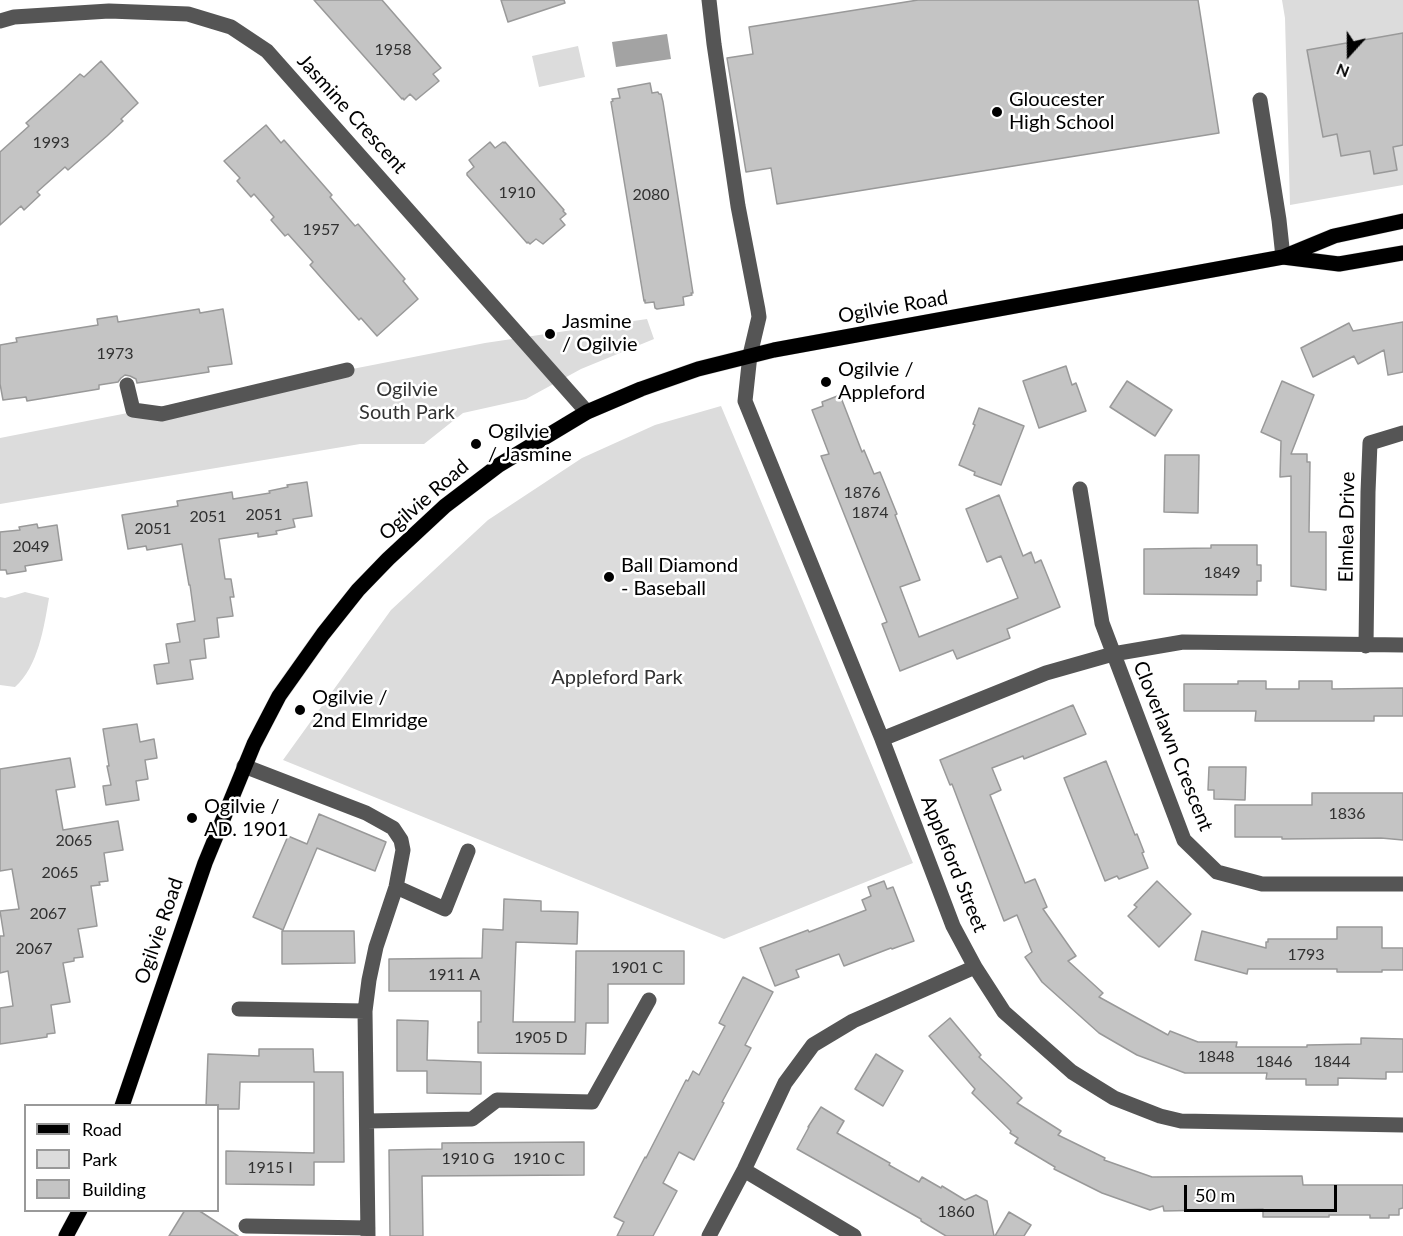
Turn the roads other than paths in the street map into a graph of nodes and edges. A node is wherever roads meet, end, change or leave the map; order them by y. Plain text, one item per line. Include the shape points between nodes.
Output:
1 (709, 0) edge
2 (143, 6) edge
3 (0, 21) edge
4 (1260, 100) dead end
5 (1403, 221) edge
6 (1403, 253) edge
7 (1283, 257) junction
8 (750, 355) junction
9 (347, 370) dead end
10 (127, 385) dead end
11 (587, 412) junction
12 (1403, 433) edge
13 (1080, 489) dead end
14 (1403, 645) edge
15 (1366, 646) junction
16 (1113, 654) junction
17 (882, 740) junction
18 (244, 766) junction
19 (468, 851) dead end
20 (1403, 884) edge
21 (396, 887) junction
22 (975, 968) junction
23 (649, 1000) dead end
24 (239, 1009) dead end
25 (365, 1011) junction
26 (123, 1104) edge
27 (367, 1121) junction
28 (1403, 1125) edge
29 (744, 1170) junction
30 (79, 1212) edge
31 (246, 1226) dead end
32 (368, 1232) edge
33 (66, 1236) edge
34 (709, 1236) edge
35 (854, 1236) edge

1 - 8 street, Appleford Street via 738,206 759,317
2 - 3 street, Jasmine Crescent
2 - 11 street, Jasmine Crescent via 231,27 270,53
4 - 7 street
5 - 7 main road, Ogilvie Road via 1334,236
6 - 7 main road, Ogilvie Road via 1339,264
7 - 8 main road, Ogilvie Road
8 - 11 main road, Ogilvie Road via 698,369
8 - 17 street, Appleford Street via 745,401
9 - 10 street via 162,414 133,410
11 - 18 main road, Ogilvie Road via 499,465 437,513 388,559 358,590 279,696
12 - 15 street, Elmlea Drive via 1370,443
13 - 16 street via 1102,623
14 - 15 street, Cloverlawn Crescent
15 - 16 street, Cloverlawn Crescent via 1184,642
16 - 17 street, Cloverlawn Crescent via 1046,673
16 - 20 street, Cloverlawn Crescent via 1184,840 1217,872 1262,884
17 - 22 street, Appleford Street via 952,926
18 - 21 street via 366,813 393,828 403,850
18 - 26 main road, Ogilvie Road via 205,863
19 - 21 street via 445,909
21 - 25 street via 376,947
22 - 28 street, Appleford Street via 1004,1012 1072,1072 1114,1098 1160,1116 1181,1121
22 - 29 street via 853,1021 813,1045 785,1083
23 - 27 street via 592,1102 497,1100 472,1119
24 - 25 street
25 - 27 street
27 - 32 street
29 - 34 street
29 - 35 street
30 - 33 main road
31 - 32 street

